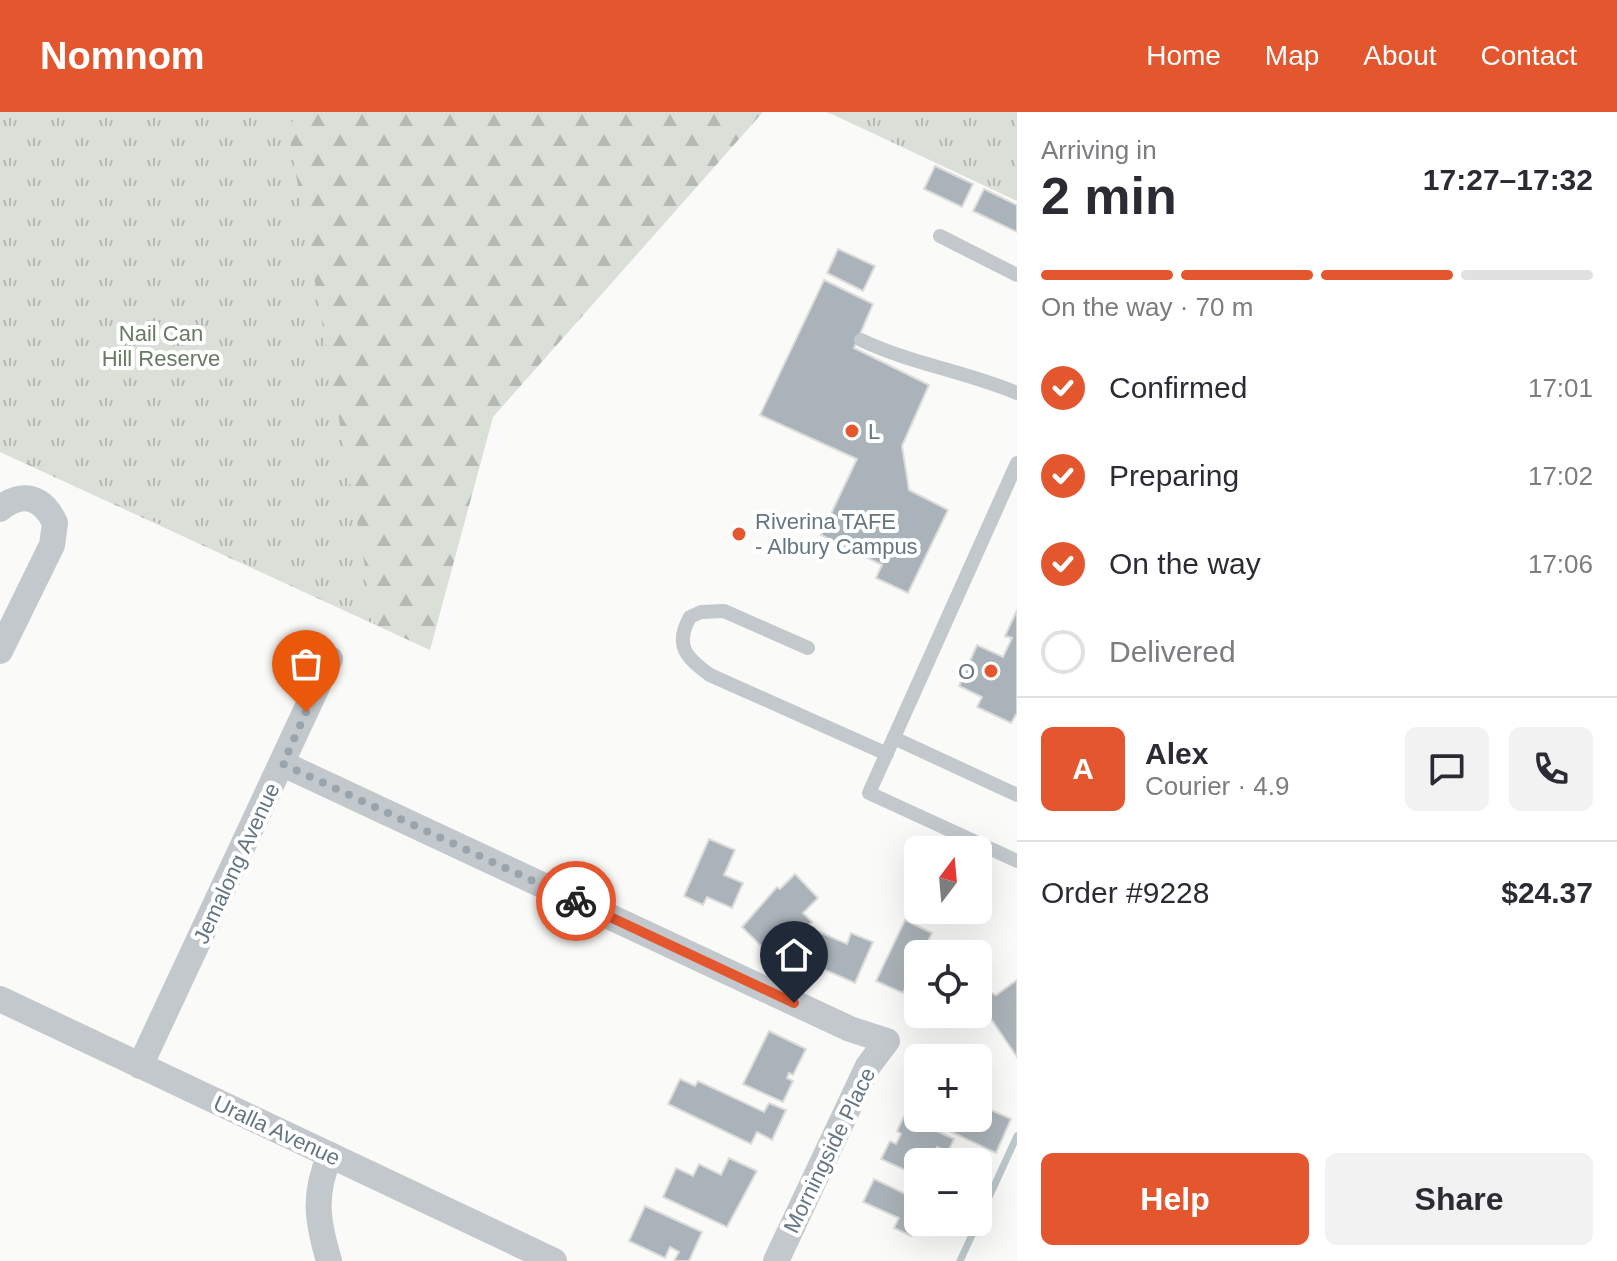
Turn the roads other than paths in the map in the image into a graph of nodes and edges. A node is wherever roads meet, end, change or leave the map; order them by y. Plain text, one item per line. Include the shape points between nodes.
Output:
1 (940, 236) dead end
2 (1017, 275) edge
3 (861, 340) dead end
4 (1017, 393) edge
5 (1017, 463) edge
6 (0, 509) edge
7 (808, 648) dead end
8 (0, 651) edge
9 (330, 659) dead end
10 (894, 738) junction
11 (887, 754) junction
12 (283, 764) junction
13 (1017, 795) edge
14 (1017, 861) edge
15 (0, 999) edge
16 (140, 1066) junction
17 (330, 1155) junction
18 (329, 1261) edge
19 (554, 1261) edge
20 (776, 1261) edge

1 - 2 lane
3 - 4 lane via 902,359 947,367
5 - 10 lane
6 - 8 street via 28,497 44,506 55,523 52,545
7 - 11 lane via 712,610 690,617 681,646 688,660 710,675
9 - 12 street, Jemalong Avenue
10 - 11 lane
10 - 13 lane
11 - 14 lane via 869,793
12 - 16 street, Jemalong Avenue
12 - 20 street, Morningside Place via 850,1029 887,1041 868,1066
15 - 16 street, Uralla Avenue
16 - 17 street, Uralla Avenue
17 - 18 street via 318,1183 317,1204
17 - 19 street, Uralla Avenue

